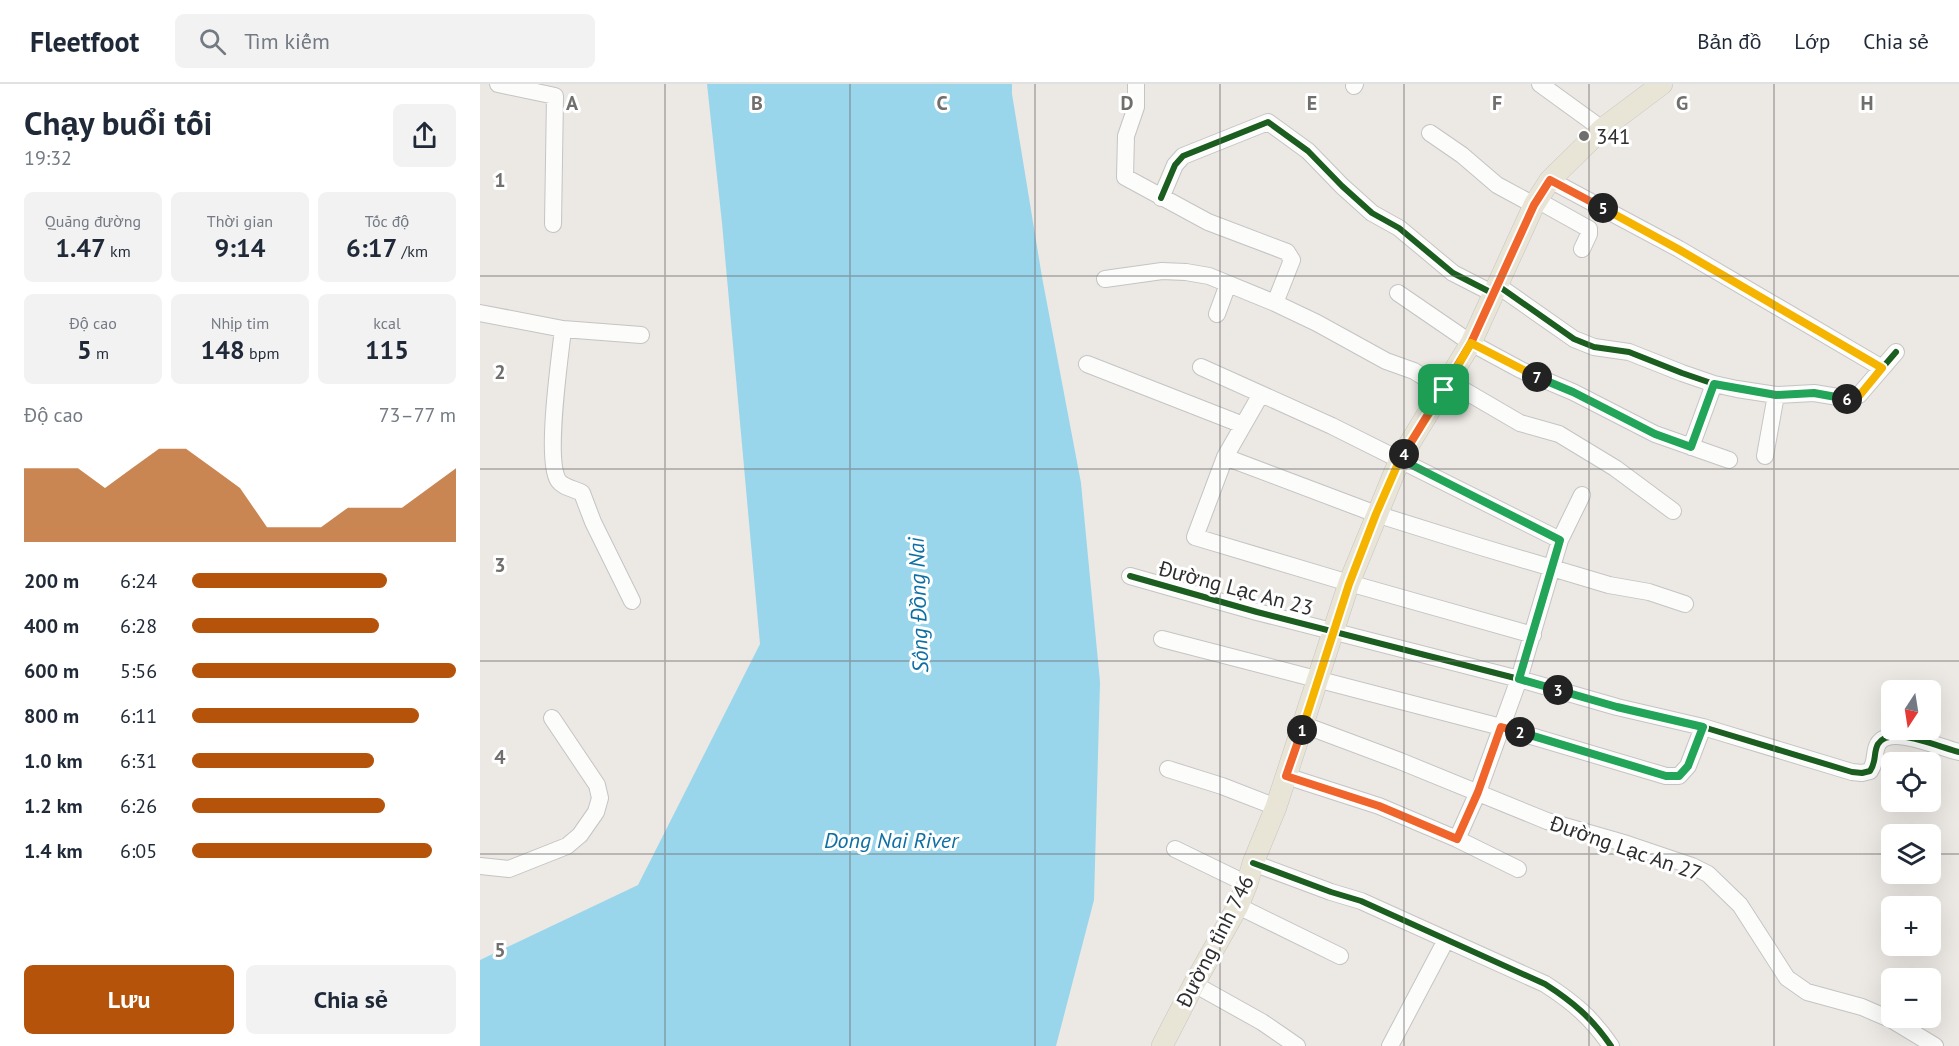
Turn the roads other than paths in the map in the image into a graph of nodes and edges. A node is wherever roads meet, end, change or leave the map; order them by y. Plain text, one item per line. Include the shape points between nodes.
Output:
1 (498, 84) edge
2 (1136, 84) edge
3 (1540, 84) edge
4 (1662, 84) edge
5 (1602, 129) junction
6 (1430, 133) dead end
7 (1550, 180) junction
8 (1161, 198) junction
9 (1535, 202) junction
10 (553, 224) dead end
11 (1581, 249) dead end
12 (1105, 279) dead end
13 (1228, 284) junction
14 (1496, 289) junction
15 (1398, 294) dead end
16 (1275, 303) junction
17 (480, 313) edge
18 (1217, 314) dead end
19 (563, 329) junction
20 (642, 335) dead end
21 (1471, 343) junction
22 (1896, 352) dead end
23 (1087, 364) dead end
24 (1201, 366) dead end
25 (1882, 368) junction
26 (1714, 384) junction
27 (1446, 385) junction
28 (1261, 394) junction
29 (1776, 395) junction
30 (1243, 425) junction
31 (1691, 447) junction
32 (1765, 456) dead end
33 (1225, 457) junction
34 (1400, 459) junction
35 (1729, 460) dead end
36 (1582, 495) dead end
37 (1673, 511) dead end
38 (1376, 514) junction
39 (1560, 540) junction
40 (1553, 568) junction
41 (1130, 576) dead end
42 (1349, 584) junction
43 (632, 601) dead end
44 (1685, 604) dead end
45 (1334, 632) junction
46 (1533, 635) junction
47 (1162, 639) dead end
48 (1519, 679) junction
49 (1317, 681) junction
50 (552, 718) dead end
51 (1304, 725) junction
52 (1501, 727) junction
53 (1703, 727) junction
54 (1959, 752) edge
55 (1168, 769) dead end
56 (1286, 776) junction
57 (1478, 792) junction
58 (1276, 807) junction
59 (1457, 839) junction
60 (1174, 849) dead end
61 (1253, 863) junction
62 (480, 866) edge
63 (1518, 869) dead end
64 (1247, 885) junction
65 (1238, 906) junction
66 (1446, 940) junction
67 (1340, 956) dead end
68 (1194, 984) junction
69 (1167, 1044) edge
70 (1297, 1046) edge
71 (1390, 1046) edge
72 (1611, 1046) edge
73 (1935, 1046) edge

1 - 10 street via 555,96
2 - 8 street via 1136,107 1126,136 1125,175
3 - 5 street
4 - 5 main road, Đường tỉnh 746
5 - 7 main road, Đường tỉnh 746
6 - 9 street via 1497,185
7 - 9 main road, Đường tỉnh 746
7 - 25 street via 1678,249
8 - 14 street via 1183,156 1268,122 1308,151 1372,213 1399,228 1453,273
8 - 16 street via 1291,256
9 - 11 street via 1589,230
9 - 14 main road, Đường tỉnh 746
12 - 13 street via 1162,271 1209,276
13 - 16 street
13 - 18 street
14 - 21 main road, Đường tỉnh 746
14 - 26 street via 1585,345 1629,352
15 - 21 street
16 - 27 street via 1386,361
17 - 19 street
19 - 20 street
19 - 43 street via 553,425 555,472 561,484 582,493
21 - 27 main road, Đường tỉnh 746
21 - 31 street via 1655,434
22 - 25 street
23 - 30 street
24 - 28 street
25 - 29 street via 1859,396 1850,399 1814,393
26 - 29 street
26 - 31 street
27 - 34 main road, Đường tỉnh 746
27 - 37 street via 1531,428 1553,431 1568,439
28 - 30 street
28 - 34 street
29 - 32 street
30 - 33 street
31 - 35 street
33 - 38 street
33 - 42 street via 1195,537
34 - 38 main road, Đường tỉnh 746
34 - 39 street
36 - 39 street
38 - 40 street
38 - 42 main road, Đường tỉnh 746
39 - 40 street
40 - 44 street
40 - 46 street
41 - 45 street, Đường Lạc An 23
42 - 45 main road, Đường tỉnh 746
42 - 46 street
45 - 48 street, Đường Lạc An 23
45 - 49 main road, Đường tỉnh 746
46 - 48 street
47 - 49 street
48 - 52 street
48 - 53 street, Đường Lạc An 23
49 - 51 main road, Đường tỉnh 746
49 - 52 street
50 - 62 street via 597,785 600,798 596,812 567,846 509,869
51 - 56 main road, Đường tỉnh 746
51 - 57 street, Đường Lạc An 27
52 - 53 street via 1666,776 1679,776 1688,766
52 - 57 street
53 - 54 street, Đường Lạc An 23 via 1862,773 1870,771 1879,741 1887,736 1899,735
55 - 58 street
56 - 58 main road, Đường tỉnh 746
56 - 59 street via 1379,806
57 - 59 street
57 - 73 street, Đường Lạc An 27 via 1547,821 1627,844 1708,874 1740,905 1787,978 1807,992 1893,1020
58 - 61 main road, Đường tỉnh 746
59 - 63 street
60 - 64 street
61 - 64 main road, Đường tỉnh 746
61 - 66 street via 1361,901
64 - 65 main road, Đường tỉnh 746
65 - 67 street
65 - 68 main road, Đường tỉnh 746
66 - 71 street
66 - 72 street via 1545,984 1587,1015
68 - 69 main road, Đường tỉnh 746
68 - 70 street

